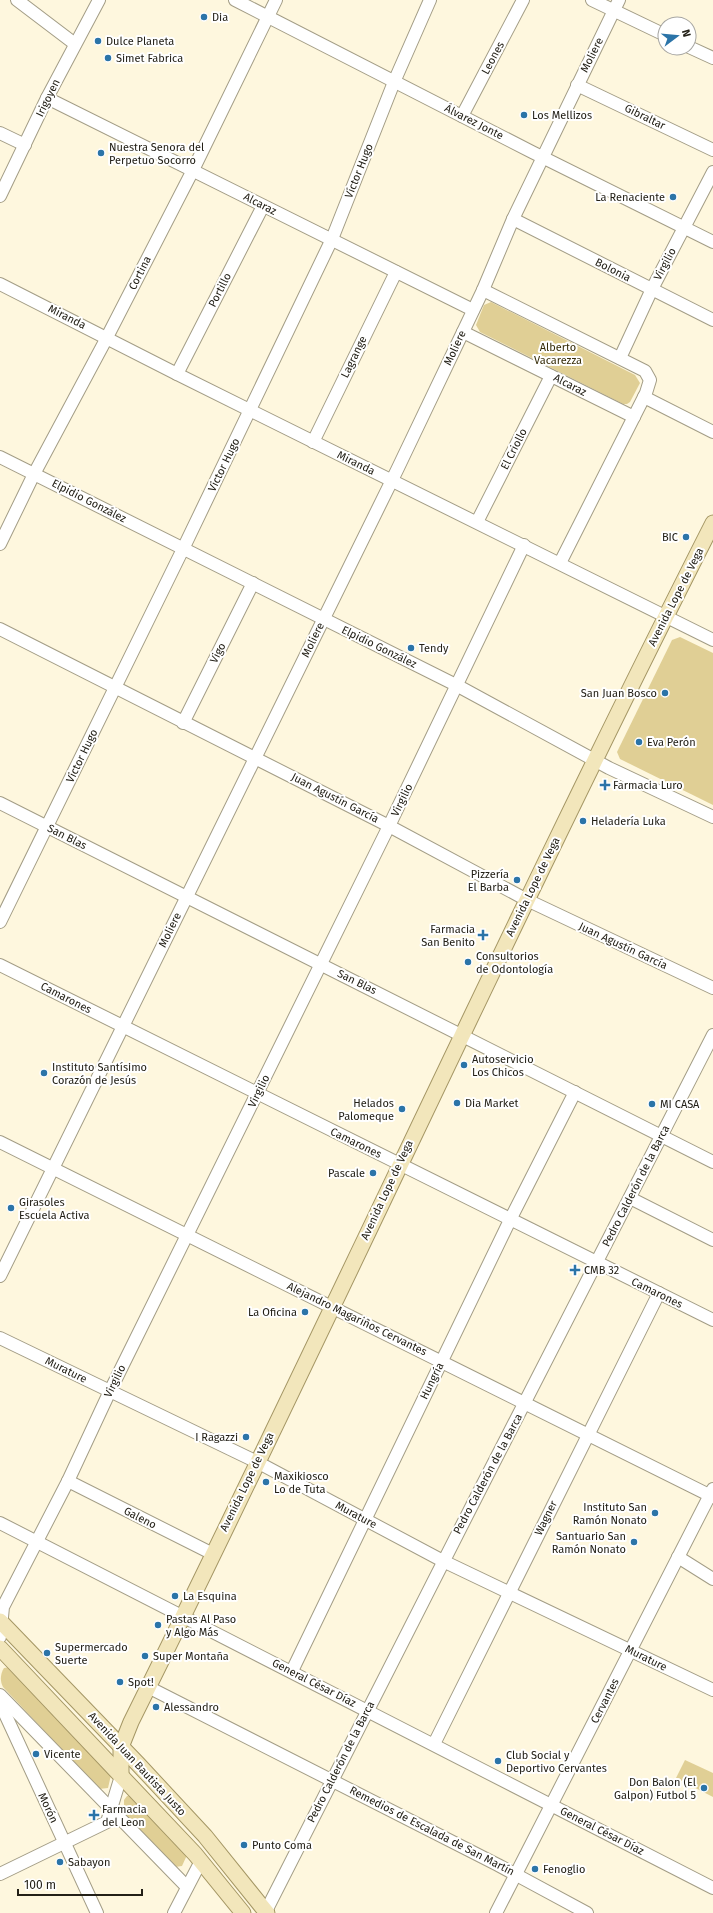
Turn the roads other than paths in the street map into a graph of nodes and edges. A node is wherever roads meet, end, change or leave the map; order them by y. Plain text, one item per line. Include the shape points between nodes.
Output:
1 (18, 0) edge
2 (98, 0) edge
3 (235, 0) edge
4 (276, 0) edge
5 (430, 0) edge
6 (523, 0) edge
7 (592, 0) edge
8 (619, 0) edge
9 (614, 11) junction
10 (267, 17) junction
11 (657, 31) edge
12 (75, 44) junction
13 (697, 50) edge
14 (713, 58) edge
15 (394, 82) junction
16 (577, 85) junction
17 (47, 98) junction
18 (462, 116) junction
19 (0, 133) edge
20 (25, 145) junction
21 (713, 150) edge
22 (542, 158) junction
23 (193, 170) junction
24 (713, 172) edge
25 (0, 196) edge
26 (263, 206) junction
27 (513, 219) junction
28 (684, 228) junction
29 (332, 239) junction
30 (713, 242) edge
31 (396, 272) junction
32 (0, 284) edge
33 (652, 289) junction
34 (483, 290) junction
35 (473, 310) junction
36 (713, 320) edge
37 (463, 332) junction
38 (107, 338) junction
39 (620, 358) junction
40 (177, 374) junction
41 (551, 376) junction
42 (644, 397) junction
43 (250, 410) junction
44 (634, 417) junction
45 (713, 432) edge
46 (313, 442) junction
47 (0, 457) edge
48 (34, 474) junction
49 (392, 480) junction
50 (477, 522) junction
51 (713, 523) edge
52 (0, 544) edge
53 (524, 545) junction
54 (183, 549) junction
55 (560, 562) junction
56 (253, 583) junction
57 (666, 616) junction
58 (323, 619) junction
59 (0, 629) edge
60 (713, 640) edge
61 (458, 686) junction
62 (115, 688) junction
63 (183, 723) junction
64 (255, 759) junction
65 (595, 760) junction
66 (0, 803) edge
67 (713, 817) edge
68 (390, 826) junction
69 (46, 827) junction
70 (186, 898) junction
71 (527, 900) junction
72 (0, 922) edge
73 (320, 964) junction
74 (0, 965) edge
75 (713, 988) edge
76 (122, 1027) junction
77 (462, 1035) junction
78 (713, 1036) edge
79 (575, 1092) junction
80 (257, 1094) junction
81 (662, 1136) junction
82 (0, 1142) edge
83 (713, 1162) edge
84 (400, 1164) junction
85 (52, 1168) junction
86 (630, 1198) junction
87 (510, 1220) junction
88 (187, 1236) junction
89 (713, 1240) edge
90 (597, 1263) junction
91 (0, 1276) edge
92 (659, 1293) junction
93 (332, 1307) junction
94 (713, 1320) edge
95 (0, 1338) edge
96 (442, 1362) junction
97 (110, 1391) junction
98 (526, 1403) junction
99 (589, 1434) junction
100 (257, 1462) junction
101 (68, 1481) junction
102 (712, 1494) edge
103 (366, 1520) junction
104 (0, 1523) edge
105 (38, 1541) junction
106 (213, 1554) junction
107 (678, 1557) junction
108 (442, 1561) junction
109 (713, 1578) edge
110 (510, 1592) junction
111 (182, 1616) junction
112 (0, 1622) edge
113 (0, 1637) edge
114 (0, 1648) edge
115 (631, 1651) junction
116 (292, 1671) junction
117 (148, 1687) junction
118 (713, 1690) edge
119 (0, 1695) edge
120 (0, 1703) edge
121 (368, 1711) junction
122 (434, 1744) junction
123 (121, 1746) junction
124 (121, 1776) junction
125 (332, 1780) junction
126 (552, 1805) junction
127 (112, 1810) junction
128 (65, 1844) junction
129 (200, 1861) junction
130 (0, 1874) edge
131 (516, 1874) junction
132 (187, 1887) junction
133 (713, 1888) edge
134 (97, 1913) edge
135 (174, 1913) edge
136 (242, 1913) edge
137 (267, 1913) edge
138 (496, 1913) edge
139 (587, 1913) edge

1 - 12 street
2 - 12 street, Irigoyen
3 - 10 street, Álvarez Jonte
4 - 10 street, Cortina
5 - 15 street, Víctor Hugo
6 - 18 street, Leones
7 - 9 street
8 - 9 street, Moliere
9 - 11 street
9 - 16 street, Moliere
10 - 15 street, Álvarez Jonte
10 - 23 street, Cortina
12 - 17 street, Irigoyen
13 - 14 street
15 - 18 street, Álvarez Jonte
15 - 29 street, Víctor Hugo
16 - 21 street, Gibraltar
16 - 22 street, Moliere
17 - 20 street, Irigoyen
17 - 23 street, Alcaraz
18 - 22 street, Álvarez Jonte
19 - 20 street
20 - 25 street, Irigoyen
22 - 27 street, Moliere
22 - 28 street, Álvarez Jonte
23 - 26 street, Alcaraz
23 - 38 street, Cortina
24 - 28 street, Virgilio
26 - 29 street, Alcaraz
26 - 40 street, Portillo
27 - 33 street, Bolonia
27 - 34 street, Moliere
28 - 30 street, Álvarez Jonte
28 - 33 street, Virgilio
29 - 31 street, Alcaraz
29 - 43 street, Víctor Hugo
31 - 35 street, Alcaraz
31 - 46 street, Lagrange
32 - 38 street, Miranda
33 - 36 street, Bolonia
33 - 39 street, Virgilio
34 - 35 street, Moliere
34 - 39 street
35 - 37 street, Moliere
37 - 41 street, Alcaraz
37 - 49 street, Moliere
38 - 40 street, Miranda
38 - 48 street, Cortina
39 - 42 street via 645,371 650,378
40 - 43 street, Miranda
41 - 44 street, Alcaraz
41 - 50 street, El Criollo
42 - 44 street
42 - 45 street
43 - 46 street, Miranda
43 - 54 street, Víctor Hugo
44 - 55 street
46 - 49 street, Miranda
47 - 48 street, Elpidio González
48 - 52 street, Cortina
48 - 54 street, Elpidio González
49 - 50 street, Miranda
49 - 58 street, Moliere
50 - 53 street, Miranda
51 - 57 main road, Avenida Lope de Vega
53 - 55 street, Miranda
53 - 61 street, Virgilio
54 - 56 street, Elpidio González
54 - 62 street, Víctor Hugo
55 - 57 street, Miranda
56 - 58 street, Elpidio González
56 - 63 street, Vigo
57 - 60 street, Miranda
57 - 65 main road, Avenida Lope de Vega
58 - 61 street, Elpidio González
58 - 64 street, Moliere
59 - 62 street, Juan Agustín García
61 - 65 street, Elpidio González
61 - 68 street, Virgilio
62 - 63 street, Juan Agustín García
62 - 69 street, Víctor Hugo
63 - 64 street, Juan Agustín García
64 - 68 street, Juan Agustín García
64 - 70 street, Moliere
65 - 67 street, Elpidio González
65 - 71 main road, Avenida Lope de Vega
66 - 69 street, San Blas
68 - 71 street, Juan Agustín García
68 - 73 street, Virgilio
69 - 70 street, San Blas
69 - 72 street, Víctor Hugo
70 - 73 street, San Blas
70 - 76 street, Moliere
71 - 75 street, Juan Agustín García
71 - 77 main road, Avenida Lope de Vega
73 - 77 street, San Blas
73 - 80 street, Virgilio
74 - 76 street, Camarones
76 - 80 street, Camarones
76 - 85 street, Moliere
77 - 79 street, San Blas
77 - 84 main road, Avenida Lope de Vega
78 - 81 street, Pedro Calderón de la Barca
79 - 81 street, San Blas
79 - 87 street, Hungría
80 - 84 street, Camarones
80 - 88 street, Virgilio
81 - 83 street, San Blas
81 - 86 street, Pedro Calderón de la Barca
82 - 85 street, Alejandro Magariños Cervantes
84 - 87 street, Camarones
84 - 93 main road, Avenida Lope de Vega
85 - 88 street, Alejandro Magariños Cervantes
85 - 91 street, Moliere
86 - 89 street
86 - 90 street, Pedro Calderón de la Barca
87 - 90 street, Camarones
87 - 96 street, Hungría
88 - 93 street, Alejandro Magariños Cervantes
88 - 97 street, Virgilio
90 - 92 street, Camarones
90 - 98 street, Pedro Calderón de la Barca
92 - 94 street, Camarones
92 - 99 street, Wagner
93 - 96 street, Alejandro Magariños Cervantes
93 - 100 main road, Avenida Lope de Vega
95 - 97 street, Murature
96 - 98 street, Alejandro Magariños Cervantes
96 - 103 street, Hungría
97 - 100 street, Murature
97 - 101 street, Virgilio
98 - 99 street, Alejandro Magariños Cervantes
98 - 108 street, Pedro Calderón de la Barca
99 - 102 street, Alejandro Magariños Cervantes
99 - 110 street, Wagner
100 - 103 street, Murature
100 - 106 main road, Avenida Lope de Vega
101 - 105 street, Virgilio
101 - 106 street, Galeno
102 - 107 street, Cervantes
103 - 108 street, Murature
103 - 116 street, Hungría
104 - 105 street, General César Díaz
105 - 111 street, General César Díaz
105 - 112 street, Virgilio via 3,1607
106 - 111 main road, Avenida Lope de Vega
107 - 109 street
107 - 115 street, Cervantes
108 - 110 street, Murature
108 - 121 street, Pedro Calderón de la Barca
110 - 115 street, Murature
110 - 122 street, Wagner
111 - 116 street, General César Díaz
111 - 117 main road, Avenida Lope de Vega
112 - 113 street, Virgilio
112 - 123 main road, Avenida Juan Bautista Justo
114 - 124 main road, Avenida Juan Bautista Justo
115 - 118 street, Murature
115 - 126 street, Cervantes
116 - 121 street, General César Díaz
117 - 123 main road, Avenida Lope de Vega
117 - 125 street, Remedios de Escalada de San Martín
119 - 127 street
120 - 128 street, Morón
121 - 122 street, General César Díaz
121 - 125 street, Pedro Calderón de la Barca
122 - 126 street, General César Díaz
123 - 124 main road, Avenida Lope de Vega
123 - 137 main road, Avenida Juan Bautista Justo via 205,1836
124 - 127 street, Avenida Lope de Vega
124 - 129 main road, Avenida Juan Bautista Justo
125 - 131 street, Remedios de Escalada de San Martín
125 - 137 street, Pedro Calderón de la Barca
126 - 131 street, Cervantes
126 - 133 street, General César Díaz
127 - 128 street, Avenida Lope de Vega via 107,1822
127 - 132 street
128 - 130 street, Avenida Lope de Vega
128 - 134 street, Morón
129 - 132 street
129 - 136 main road, Avenida Juan Bautista Justo
131 - 138 street, Cervantes
131 - 139 street, Remedios de Escalada de San Martín
132 - 135 street

